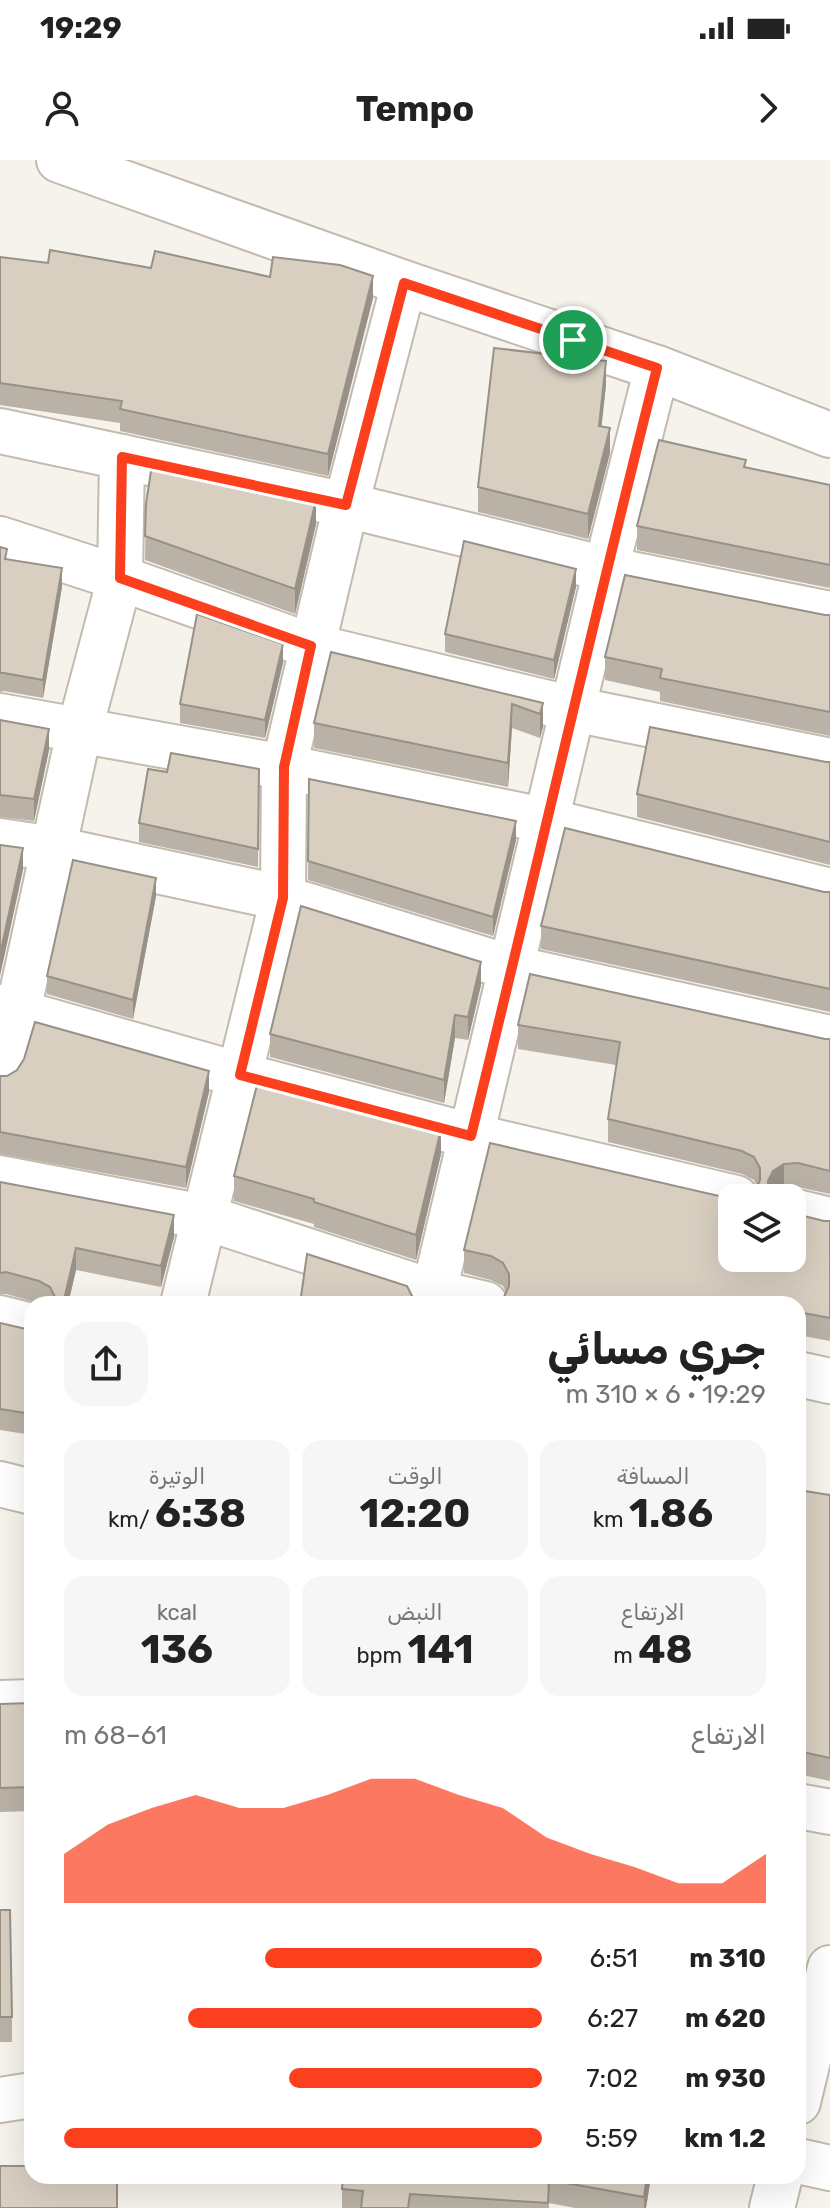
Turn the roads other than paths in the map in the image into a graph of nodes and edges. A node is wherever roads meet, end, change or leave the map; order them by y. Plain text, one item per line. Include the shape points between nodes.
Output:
1 (59, 160) edge
2 (404, 283) junction
3 (657, 368) junction
4 (0, 431) edge
5 (830, 435) edge
6 (122, 457) junction
7 (346, 505) junction
8 (0, 539) edge
9 (606, 569) junction
10 (120, 578) junction
11 (830, 614) edge
12 (311, 646) junction
13 (573, 709) junction
14 (0, 716) edge
15 (79, 732) junction
16 (830, 761) edge
17 (284, 767) junction
18 (548, 821) junction
19 (0, 841) edge
20 (55, 849) junction
21 (830, 891) edge
22 (283, 898) junction
23 (512, 968) junction
24 (9, 1009) edge
25 (830, 1038) edge
26 (0, 1073) edge
27 (240, 1075) junction
28 (471, 1136) junction
29 (0, 1178) edge
30 (718, 1194) edge
31 (806, 1214) edge
32 (204, 1217) junction
33 (830, 1220) edge
34 (185, 1296) edge
35 (426, 1296) edge
36 (432, 1296) edge
37 (0, 1318) edge
38 (24, 1324) edge
39 (806, 1376) edge
40 (830, 1381) edge
41 (0, 1484) edge
42 (24, 1490) edge
43 (24, 1702) edge
44 (0, 1703) edge
45 (806, 1808) edge
46 (830, 1812) edge
47 (817, 1989) edge
48 (806, 2054) edge
49 (24, 2096) edge
50 (0, 2100) edge
51 (806, 2163) edge
52 (830, 2168) edge
53 (778, 2184) edge
54 (772, 2208) edge

1 - 2 street
2 - 3 street
2 - 7 street
3 - 5 street
3 - 9 street
4 - 6 street
6 - 7 street
6 - 10 street
7 - 9 street
7 - 12 street
8 - 10 street
9 - 11 street
9 - 13 street
10 - 12 street
10 - 15 street
12 - 13 street
12 - 17 street
13 - 16 street
13 - 18 street
14 - 15 street
15 - 17 street
15 - 20 street
17 - 18 street
17 - 22 street
18 - 21 street
18 - 23 street
19 - 20 street
20 - 22 street
20 - 24 street
22 - 23 street
22 - 27 street
23 - 25 street
23 - 28 street
24 - 26 street
24 - 27 street
27 - 28 street
27 - 32 street
28 - 30 street
28 - 36 street
29 - 32 street
31 - 33 street
32 - 34 street
32 - 35 street
37 - 38 street
39 - 40 street
41 - 42 street
43 - 44 street
45 - 46 street
47 - 48 street
49 - 50 street
51 - 52 street
53 - 54 street

